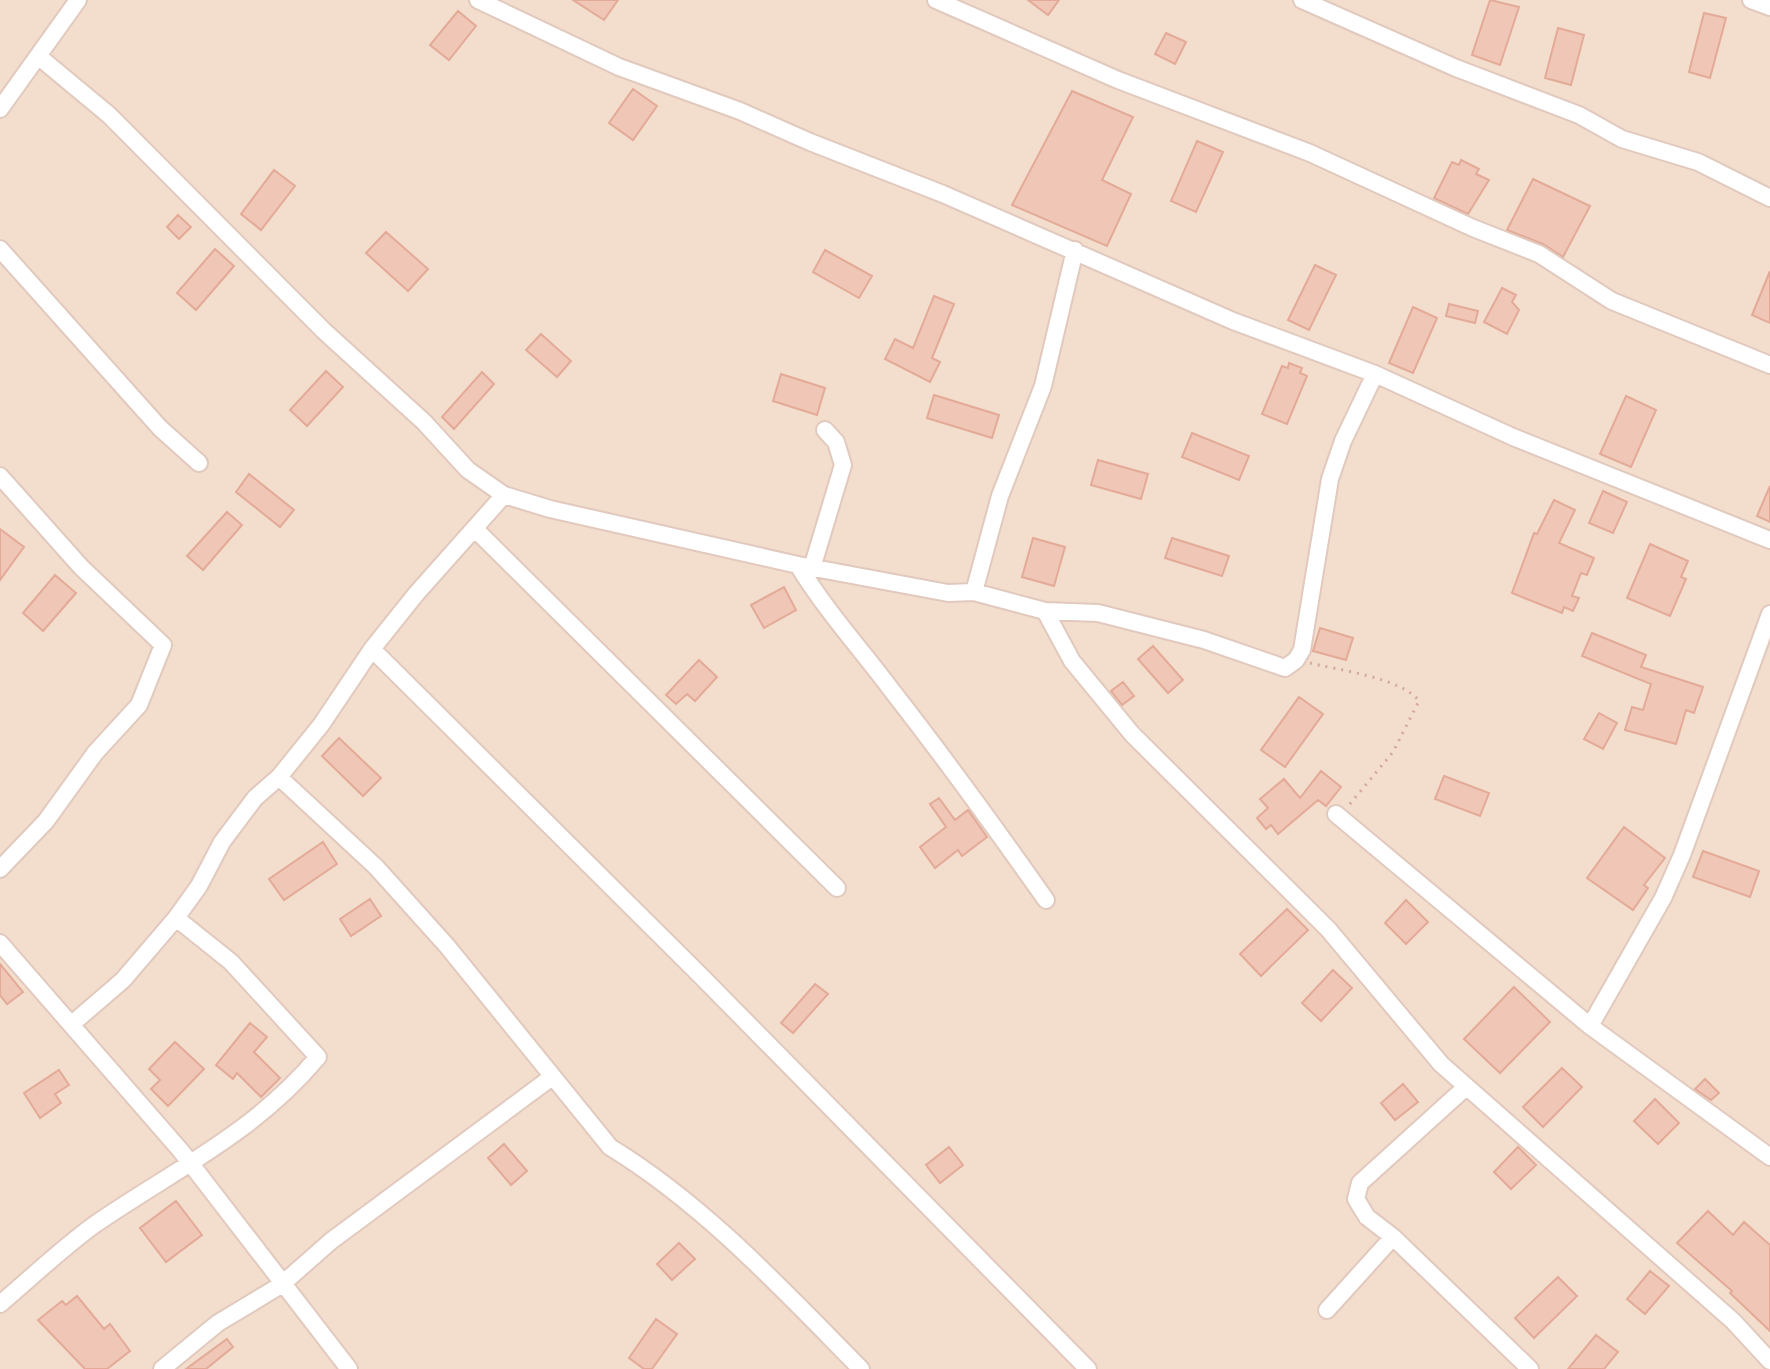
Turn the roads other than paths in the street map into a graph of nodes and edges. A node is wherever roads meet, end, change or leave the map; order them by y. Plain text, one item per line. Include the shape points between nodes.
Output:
1 (78, 0) edge
2 (478, 0) edge
3 (936, 0) edge
4 (1302, 0) edge
5 (1751, 0) edge
6 (1770, 7) edge
7 (38, 56) junction
8 (0, 109) edge
9 (1770, 198) edge
10 (0, 249) edge
11 (1075, 250) junction
12 (1770, 365) edge
13 (1375, 374) junction
14 (825, 430) dead end
15 (199, 463) dead end
16 (0, 476) edge
17 (504, 495) junction
18 (475, 529) junction
19 (1770, 540) edge
20 (805, 566) junction
21 (974, 592) junction
22 (1045, 611) junction
23 (1770, 614) edge
24 (372, 649) junction
25 (279, 777) junction
26 (1336, 814) road end
27 (0, 869) edge
28 (837, 888) dead end
29 (1046, 900) dead end
30 (176, 918) junction
31 (0, 943) edge
32 (73, 1023) junction
33 (1590, 1026) junction
34 (552, 1077) junction
35 (1466, 1087) junction
36 (1770, 1157) edge
37 (190, 1166) junction
38 (1393, 1237) junction
39 (281, 1285) junction
40 (0, 1304) edge
41 (1327, 1310) dead end
42 (1770, 1361) edge
43 (162, 1369) edge
44 (349, 1369) edge
45 (861, 1369) edge
46 (1088, 1369) edge
47 (1530, 1369) edge

1 - 7 street
2 - 11 street via 619,67 740,111
3 - 12 street via 1118,80 1310,153 1539,254 1612,301
4 - 9 street via 1579,115 1622,139 1698,162
5 - 6 street
7 - 8 street
7 - 17 street via 109,115 468,470
10 - 15 street via 160,428
11 - 13 street via 1233,321
11 - 21 street via 1043,386 1000,496
13 - 19 street via 1513,437
13 - 22 street via 1330,479 1302,650 1285,668 1204,640 1098,613
14 - 20 street via 836,442 843,465
16 - 27 street via 81,567 163,645 139,705 95,753 46,821
17 - 18 street
17 - 20 street
18 - 24 street
18 - 28 street
20 - 21 street via 948,593
20 - 29 street via 825,611 969,790
21 - 22 street
22 - 35 street via 1072,661 1132,734 1290,889
23 - 33 street via 1682,855
24 - 25 street
24 - 46 street
25 - 30 street via 255,798 222,842
25 - 34 street via 376,867
26 - 33 street
30 - 32 street via 123,980
30 - 37 street via 231,962 318,1057 295,1085
31 - 32 street
32 - 37 street
33 - 36 street
34 - 39 street via 331,1241
34 - 45 street via 610,1147 696,1209
35 - 38 street via 1356,1191 1367,1217
35 - 42 street via 1733,1321
37 - 39 street
37 - 40 street via 93,1226
38 - 41 street
38 - 47 street
39 - 43 street via 218,1323
39 - 44 street

